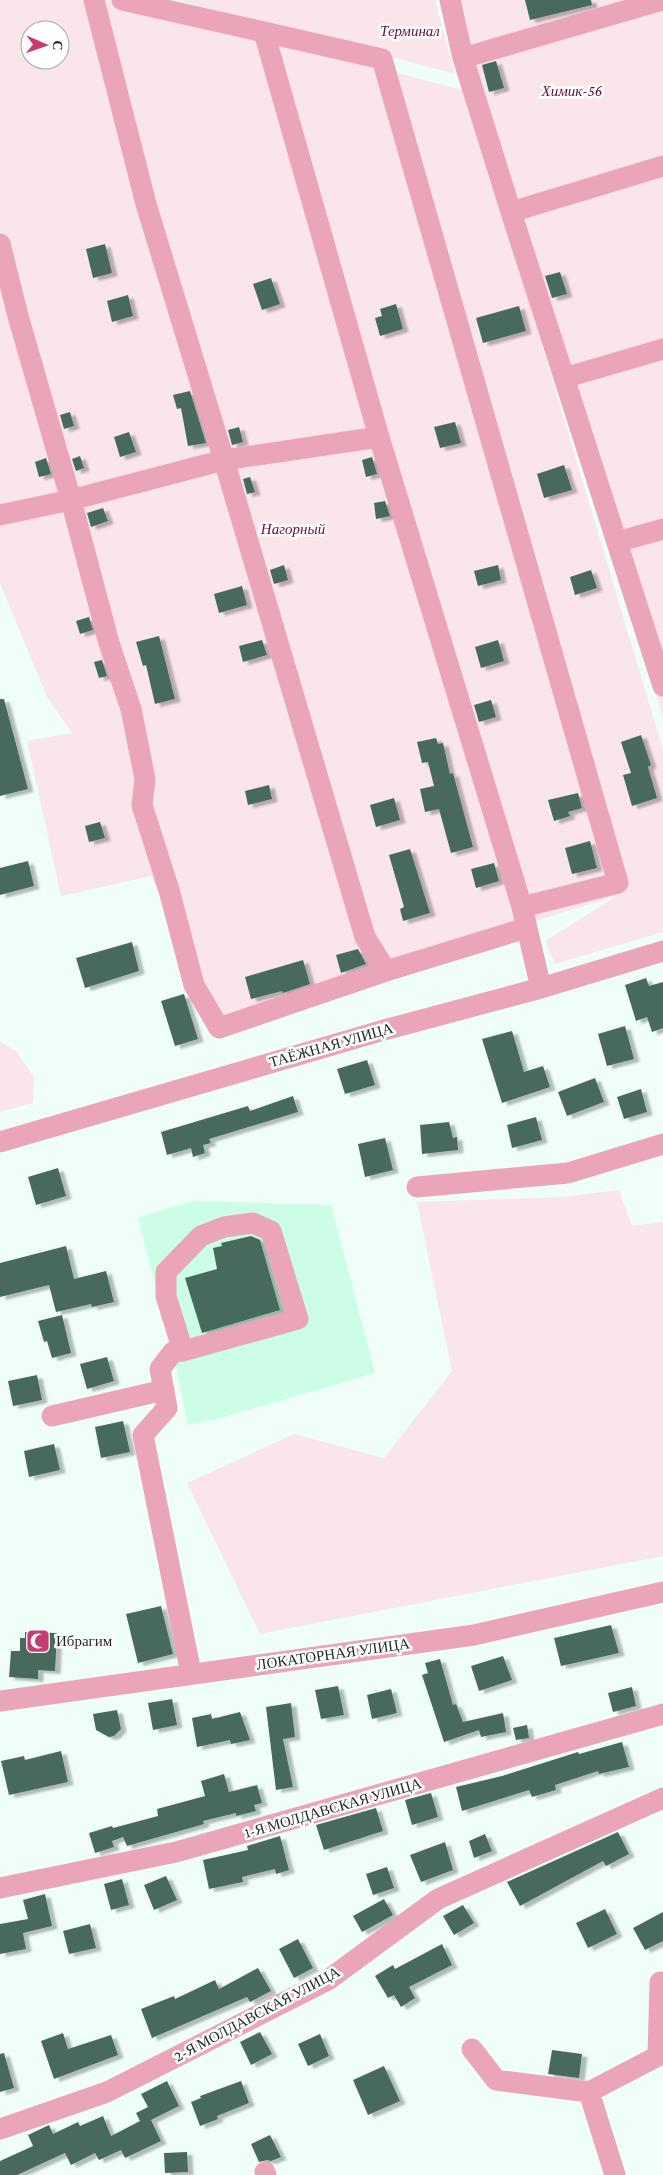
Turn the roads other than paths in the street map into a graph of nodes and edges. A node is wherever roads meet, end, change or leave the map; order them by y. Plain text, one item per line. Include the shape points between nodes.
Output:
1 (94, 0) edge
2 (122, 0) edge
3 (450, 0) edge
4 (662, 0) edge
5 (264, 32) junction
6 (463, 58) junction
7 (663, 166) edge
8 (510, 212) junction
9 (0, 244) edge
10 (663, 349) edge
11 (564, 378) junction
12 (379, 437) junction
13 (224, 460) junction
14 (71, 500) junction
15 (0, 515) edge
16 (663, 529) edge
17 (617, 542) junction
18 (663, 686) edge
19 (522, 907) junction
20 (526, 928) junction
21 (663, 951) edge
22 (386, 970) junction
23 (541, 988) junction
24 (0, 1142) edge
25 (663, 1144) edge
26 (417, 1186) dead end
27 (183, 1352) junction
28 (164, 1390) junction
29 (52, 1416) dead end
30 (663, 1592) edge
31 (191, 1673) junction
32 (0, 1700) edge
33 (663, 1714) edge
34 (663, 1798) edge
35 (641, 1809) junction
36 (663, 1814) edge
37 (0, 1888) edge
38 (660, 1982) dead end
39 (472, 2049) dead end
40 (589, 2092) junction
41 (0, 2129) edge
42 (615, 2175) edge

1 - 13 street via 146,204
2 - 5 street
3 - 6 street
4 - 6 street
5 - 12 street
5 - 19 street via 382,59 618,883
6 - 8 street
7 - 8 street
8 - 11 street
9 - 14 street
10 - 11 street
11 - 17 street
12 - 13 street
12 - 19 street
13 - 14 street
13 - 22 street via 365,937
14 - 15 street
14 - 22 street via 109,643 131,709 145,779 142,805 194,985 219,1028
16 - 17 street
17 - 18 street
19 - 20 street
20 - 22 street
20 - 23 street
21 - 23 street, ТАЁЖНАЯ УЛИЦА
23 - 24 street, ТАЁЖНАЯ УЛИЦА via 384,1030
25 - 26 street via 568,1173
27 - 27 street via 298,1319 271,1231 253,1223 224,1227 201,1236 166,1272 166,1296
27 - 28 street via 173,1352 160,1369
28 - 29 street
28 - 31 street via 167,1408 143,1435
30 - 31 street, ЛОКАТОРНАЯ УЛИЦА via 474,1635
31 - 32 street, ЛОКАТОРНАЯ УЛИЦА
33 - 37 street, 1-Я МОЛДАВСКАЯ УЛИЦА via 176,1852
34 - 35 street, 2-Я МОЛДАВСКАЯ УЛИЦА
35 - 36 street
35 - 41 street, 2-Я МОЛДАВСКАЯ УЛИЦА via 438,1898 328,1980 107,2092
38 - 40 street via 658,2056
39 - 40 street via 496,2080
40 - 42 street

